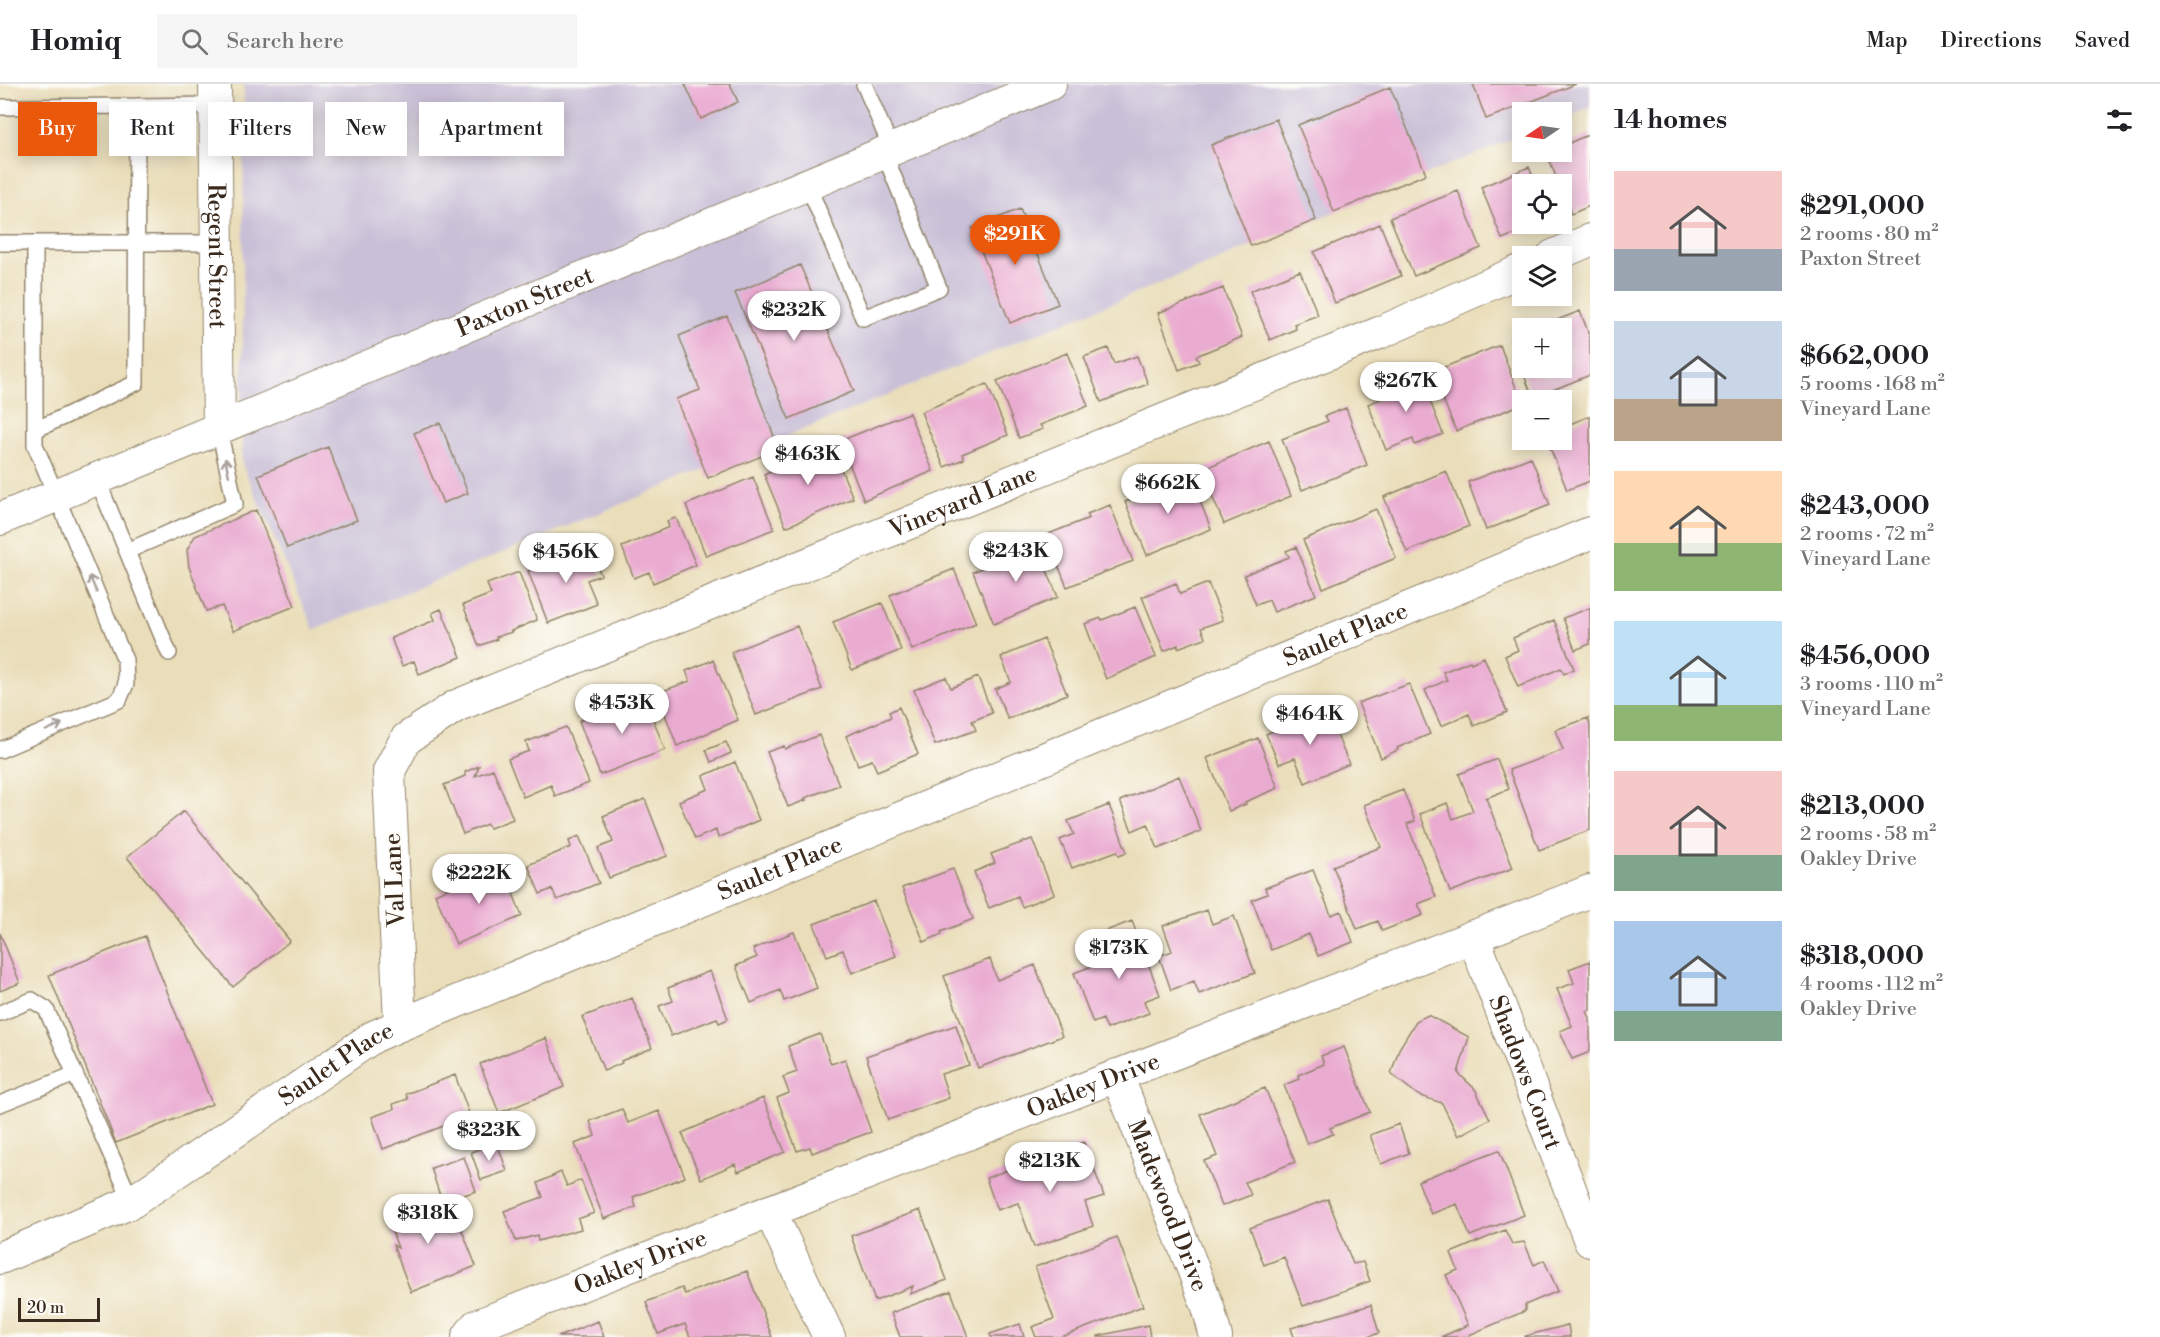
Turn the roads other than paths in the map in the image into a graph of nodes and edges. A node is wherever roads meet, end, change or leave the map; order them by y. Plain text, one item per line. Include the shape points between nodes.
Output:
1 (864, 84) edge
2 (1050, 84) edge
3 (215, 95) edge
4 (165, 102) edge
5 (109, 106) edge
6 (0, 107) edge
7 (888, 151) junction
8 (137, 156) edge
9 (808, 185) junction
10 (1590, 240) edge
11 (0, 243) edge
12 (35, 243) junction
13 (217, 243) junction
14 (136, 244) junction
15 (1572, 248) edge
16 (1512, 274) edge
17 (219, 429) junction
18 (35, 430) junction
19 (97, 479) junction
20 (56, 496) junction
21 (0, 519) edge
22 (1590, 533) edge
23 (127, 551) junction
24 (169, 653) dead end
25 (406, 739) joint
26 (0, 750) edge
27 (1590, 891) edge
28 (1473, 936) junction
29 (0, 1013) edge
30 (400, 1025) junction
31 (75, 1074) junction
32 (1117, 1075) junction
33 (0, 1104) edge
34 (132, 1202) junction
35 (770, 1211) junction
36 (1590, 1241) edge
37 (0, 1258) edge
38 (468, 1337) edge
39 (829, 1337) edge
40 (1216, 1337) edge

1 - 7 lane
2 - 7 street, Paxton Street
3 - 4 lane
3 - 13 street, Regent Street
5 - 6 lane
7 - 9 street, Paxton Street
7 - 9 lane via 939,288 863,318
8 - 14 lane
9 - 17 street, Paxton Street
10 - 15 street
11 - 12 lane
12 - 14 lane
12 - 18 lane
13 - 14 lane
13 - 17 street, Regent Street
14 - 18 lane via 136,383
16 - 25 street, Vineyard Lane via 1379,333 456,706
17 - 19 street, Paxton Street
23 -> 17 lane via 235,504
18 - 20 lane via 35,445
19 - 20 street, Paxton Street
19 - 23 lane
20 - 21 street, Paxton Street
26 -> 20 lane via 119,700 126,684 124,660
22 - 30 street, Saulet Place
23 - 24 lane
25 - 30 street, Val Lane via 389,771
27 - 28 street, Oakley Drive
28 - 32 street, Oakley Drive
28 - 36 street, Shadows Court
29 - 31 lane via 32,1000 46,1009
30 - 34 street, Saulet Place via 373,1037
31 - 33 lane
31 - 34 lane
32 - 35 street, Oakley Drive
32 - 40 street, Madewood Drive via 1208,1307
34 - 37 street, Saulet Place
35 - 38 street, Oakley Drive via 476,1326
35 - 39 street

